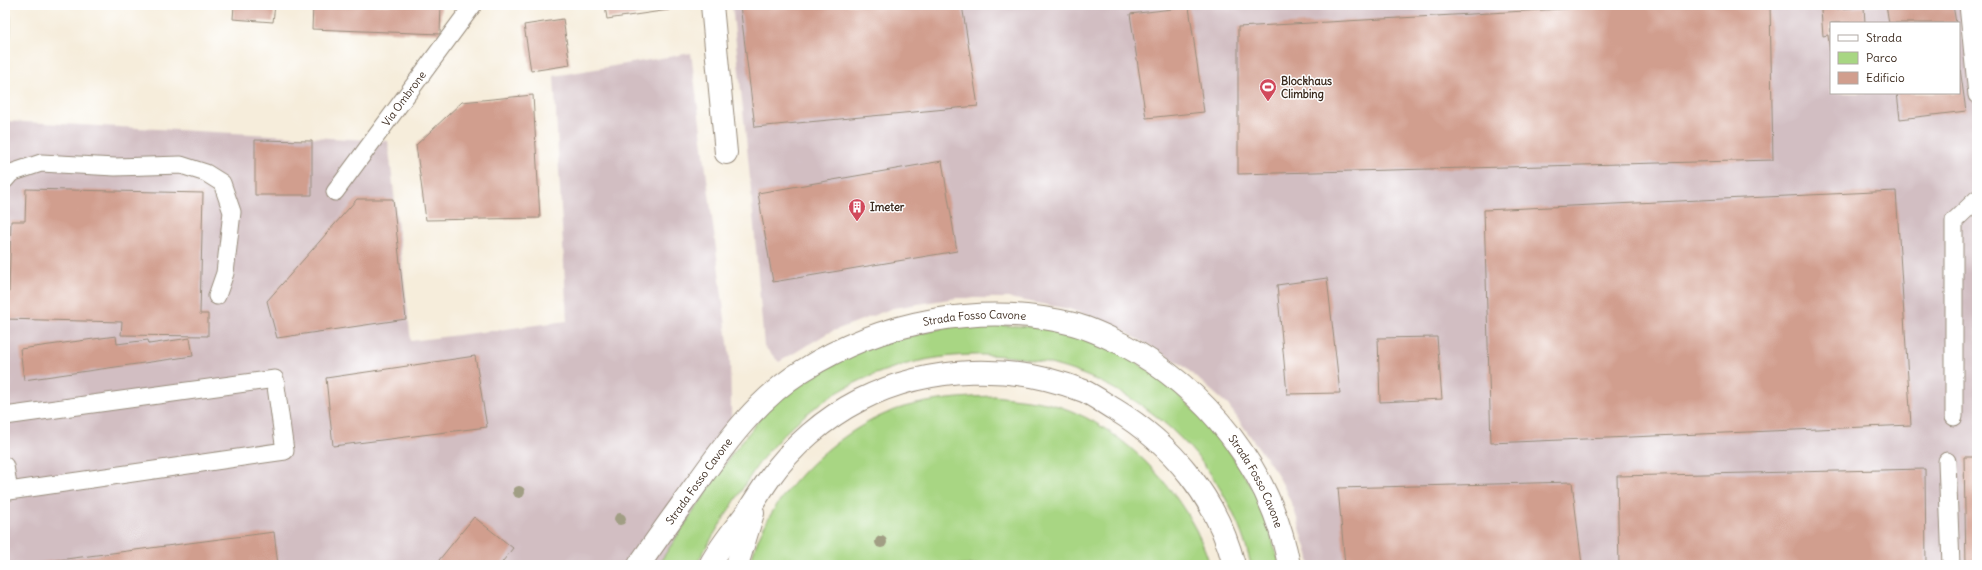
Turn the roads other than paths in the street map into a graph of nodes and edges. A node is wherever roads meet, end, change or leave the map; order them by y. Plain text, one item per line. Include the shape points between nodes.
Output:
1 (473, 5) edge
2 (712, 5) edge
3 (1968, 5) edge
4 (1977, 95) edge
5 (726, 153) dead end
6 (5, 180) edge
7 (335, 192) dead end
8 (1977, 199) edge
9 (216, 296) dead end
10 (5, 416) edge
11 (1954, 417) dead end
12 (1947, 461) dead end
13 (5, 466) edge
14 (757, 498) junction
15 (639, 565) edge
16 (710, 565) edge
17 (737, 565) edge
18 (1234, 565) edge
19 (1289, 565) edge
20 (1951, 565) edge

1 - 7 lane, Via Ombrone
2 - 5 main road
3 - 4 lane
6 - 9 lane via 11,173 41,163 115,167 181,165 206,173 222,184 232,212 225,273
8 - 11 lane via 1954,221
10 - 13 lane via 275,379 285,452 8,491
12 - 20 lane
14 - 16 main road
14 - 17 main road
14 - 18 main road via 769,479 800,442 839,412 860,400 904,383 926,378 972,371 1014,373 1085,392 1146,431 1177,460 1205,496 1226,538
15 - 19 main road, Strada Fosso Cavone via 725,444 779,387 803,370 872,337 914,324 956,316 995,314 1038,317 1075,324 1148,358 1186,388 1220,421 1252,466 1274,512

